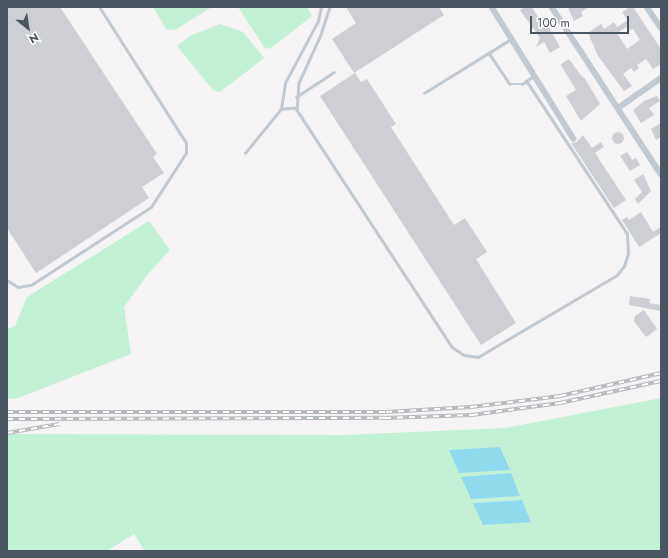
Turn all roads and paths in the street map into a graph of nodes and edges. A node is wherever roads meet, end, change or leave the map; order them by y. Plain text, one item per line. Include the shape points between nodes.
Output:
1 (99, 7) edge
2 (321, 7) edge
3 (330, 7) edge
4 (492, 7) edge
5 (552, 7) edge
6 (647, 7) edge
7 (661, 28) edge
8 (511, 38) junction
9 (489, 53) junction
10 (334, 72) dead end
11 (534, 76) junction
12 (661, 78) edge
13 (526, 81) junction
14 (424, 93) dead end
15 (296, 97) junction
16 (297, 108) junction
17 (618, 108) junction
18 (281, 109) junction
19 (574, 139) dead end
20 (245, 152) dead end
21 (661, 174) edge
22 (7, 280) edge

1 - 22 lane via 187,148 150,207 31,285 18,287
2 - 18 lane via 318,21 285,83
3 - 15 lane via 320,37 299,83
4 - 8 street
5 - 17 street
6 - 7 street
8 - 9 lane
8 - 11 street
9 - 13 lane via 510,84 516,85
9 - 14 lane
10 - 15 lane
11 - 13 lane
11 - 19 street
12 - 17 street
13 - 16 lane via 627,234 628,254 618,275 478,357 464,355 452,347
15 - 16 lane
16 - 18 lane
17 - 21 street
18 - 20 lane

